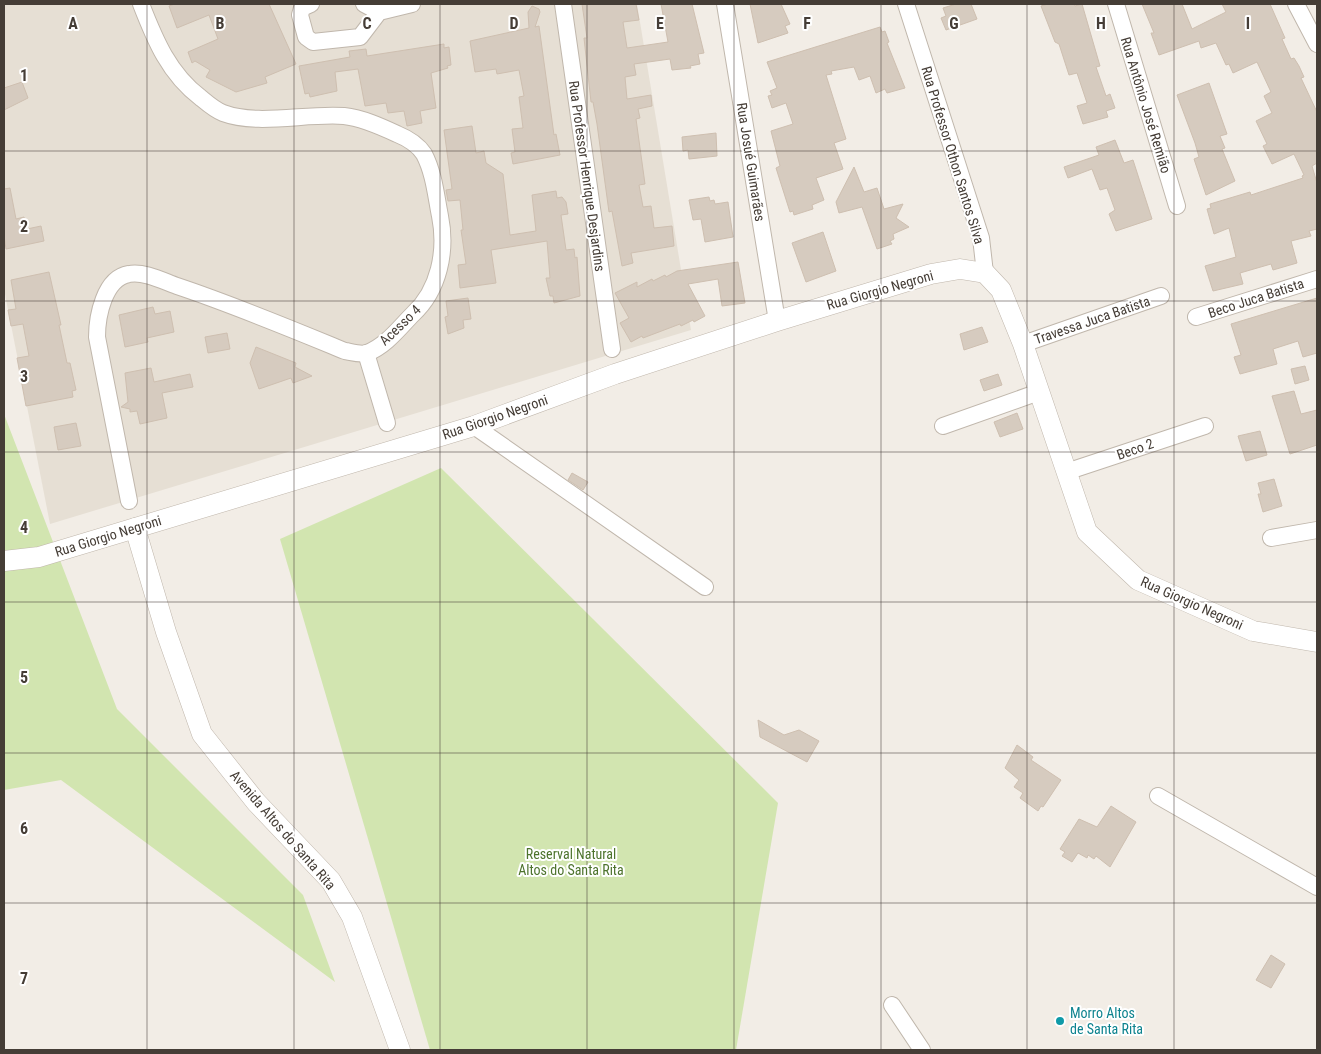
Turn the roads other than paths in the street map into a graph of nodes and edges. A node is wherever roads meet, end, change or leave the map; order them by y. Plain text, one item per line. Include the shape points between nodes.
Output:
1 (141, 4) edge
2 (311, 4) edge
3 (364, 4) edge
4 (412, 4) edge
5 (563, 4) edge
6 (725, 4) edge
7 (906, 4) edge
8 (1116, 4) edge
9 (1296, 4) edge
10 (379, 12) junction
11 (1317, 44) edge
12 (1177, 206) dead end
13 (985, 273) junction
14 (1317, 279) edge
15 (1161, 296) dead end
16 (1196, 317) dead end
17 (777, 321) junction
18 (1023, 344) junction
19 (612, 348) dead end
20 (366, 353) junction
21 (1039, 392) junction
22 (387, 423) dead end
23 (474, 426) junction
24 (943, 426) dead end
25 (1205, 426) dead end
26 (1066, 472) junction
27 (129, 501) dead end
28 (135, 528) junction
29 (1317, 530) edge
30 (1271, 538) dead end
31 (4, 561) edge
32 (705, 587) dead end
33 (1317, 642) edge
34 (1158, 796) dead end
35 (1317, 887) edge
36 (892, 1004) dead end
37 (400, 1050) edge
38 (922, 1050) edge

1 - 20 street, Acesso 4 via 175,75 222,112 260,117 343,116 363,120 408,139 423,153 431,173 442,224 438,275 432,292 418,310 382,344
2 - 10 street via 300,12 310,42 360,36
3 - 10 street
4 - 10 street
5 - 19 street, Rua Professor Henrique Desjardins
6 - 17 street, Rua Josué Guimarães
7 - 13 street, Rua Professor Othon Santos Silva via 981,238
8 - 12 street, Rua Antônio José Remião
9 - 11 street
13 - 17 street, Rua Giorgio Negroni via 960,270 931,274
13 - 18 street via 1000,290
14 - 16 street, Beco Juca Batista
15 - 18 street, Travessa Juca Batista
17 - 23 street, Rua Giorgio Negroni via 615,374
18 - 21 street
20 - 22 street
20 - 27 street, Acesso 4 via 345,351 222,301 145,275 129,274 115,281 97,318 97,337
21 - 24 street
21 - 26 street
23 - 28 street, Rua Giorgio Negroni
23 - 32 street
25 - 26 street, Beco 2
26 - 33 street, Rua Giorgio Negroni via 1088,532 1138,580 1253,631
28 - 31 street, Rua Giorgio Negroni via 39,557
28 - 37 street, Avenida Altos do Santa Rita via 166,632 202,734 256,802 331,881 352,917
29 - 30 street
34 - 35 street
36 - 38 street

